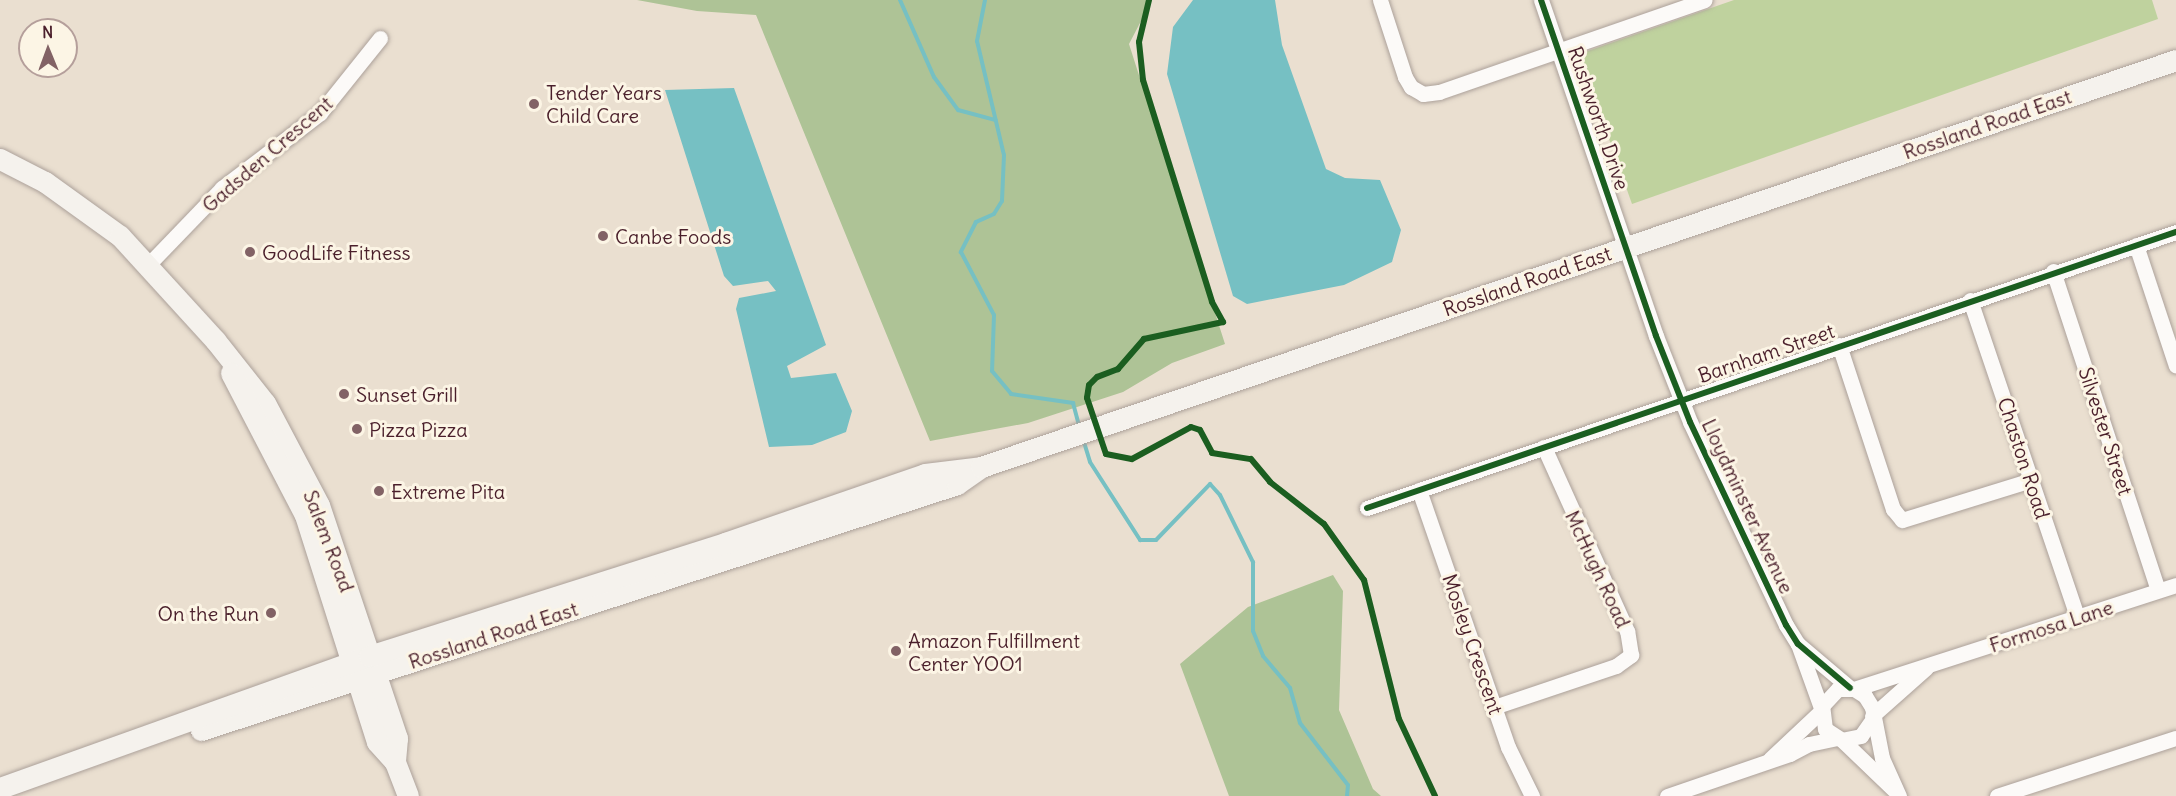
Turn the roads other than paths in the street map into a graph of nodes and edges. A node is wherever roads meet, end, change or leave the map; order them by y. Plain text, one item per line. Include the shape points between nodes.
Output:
1 (1380, 0) edge
2 (1541, 0) edge
3 (1704, 0) edge
4 (380, 38) dead end
5 (1558, 49) junction
6 (2176, 60) edge
7 (0, 159) edge
8 (2176, 232) edge
9 (2136, 245) junction
10 (1625, 247) junction
11 (148, 265) junction
12 (2054, 271) junction
13 (1970, 300) junction
14 (1839, 345) junction
15 (2176, 366) edge
16 (1680, 400) junction
17 (1544, 447) junction
18 (2031, 480) junction
19 (1419, 490) junction
20 (1367, 508) dead end
21 (2176, 585) edge
22 (2158, 590) junction
23 (2077, 617) junction
24 (1798, 644) junction
25 (363, 668) junction
26 (1926, 668) junction
27 (1852, 689) junction
28 (1494, 706) junction
29 (1821, 710) junction
30 (1872, 718) junction
31 (2176, 738) edge
32 (1840, 739) junction
33 (1768, 761) junction
34 (0, 790) edge
35 (1898, 794) edge
36 (408, 796) edge
37 (1532, 796) edge
38 (1667, 796) edge
39 (1997, 796) edge

1 - 5 street via 1405,76 1412,87 1424,94
2 - 5 street, Rushworth Drive
3 - 5 street
4 - 11 street, Gadsden Crescent via 320,113 222,188
5 - 10 street, Rushworth Drive
6 - 10 main road, Rossland Road East
7 - 11 main road, Salem Road via 45,182 120,236
8 - 9 street, Barnham Street
9 - 12 street, Barnham Street
9 - 15 street
10 - 16 street, Lloydminster Avenue
10 - 25 main road, Rossland Road East via 981,467 925,474
11 - 25 main road, Salem Road via 215,340 264,403 319,505
12 - 13 street, Barnham Street
12 - 22 street, Silvester Street
13 - 14 street, Barnham Street
13 - 18 street, Chaston Road
14 - 16 street, Barnham Street
14 - 18 street via 1893,509 1902,520
16 - 17 street, Barnham Street
16 - 24 street, Lloydminster Avenue
17 - 19 street, Barnham Street
17 - 28 street, McHugh Road via 1627,631 1631,655 1616,666
18 - 23 street, Chaston Road
19 - 20 street, Barnham Street
19 - 28 street, Mosley Crescent
21 - 22 street, Formosa Lane
22 - 23 street, Formosa Lane
23 - 26 street, Formosa Lane
24 - 27 street, Lloydminster Avenue
24 - 29 street, Lloydminster Avenue
25 - 34 main road, Rossland Road East
25 - 36 main road, Salem Road via 377,742 395,762
26 - 27 street, Formosa Lane
26 - 30 street, Formosa Lane
27 - 29 street via 1831,693
27 - 30 street via 1868,700
28 - 37 street, Mosley Crescent
29 - 32 street via 1825,729
29 - 33 street
30 - 32 street via 1861,736
30 - 35 street
31 - 39 street
32 - 33 street via 1809,744
32 - 35 street
33 - 38 street

